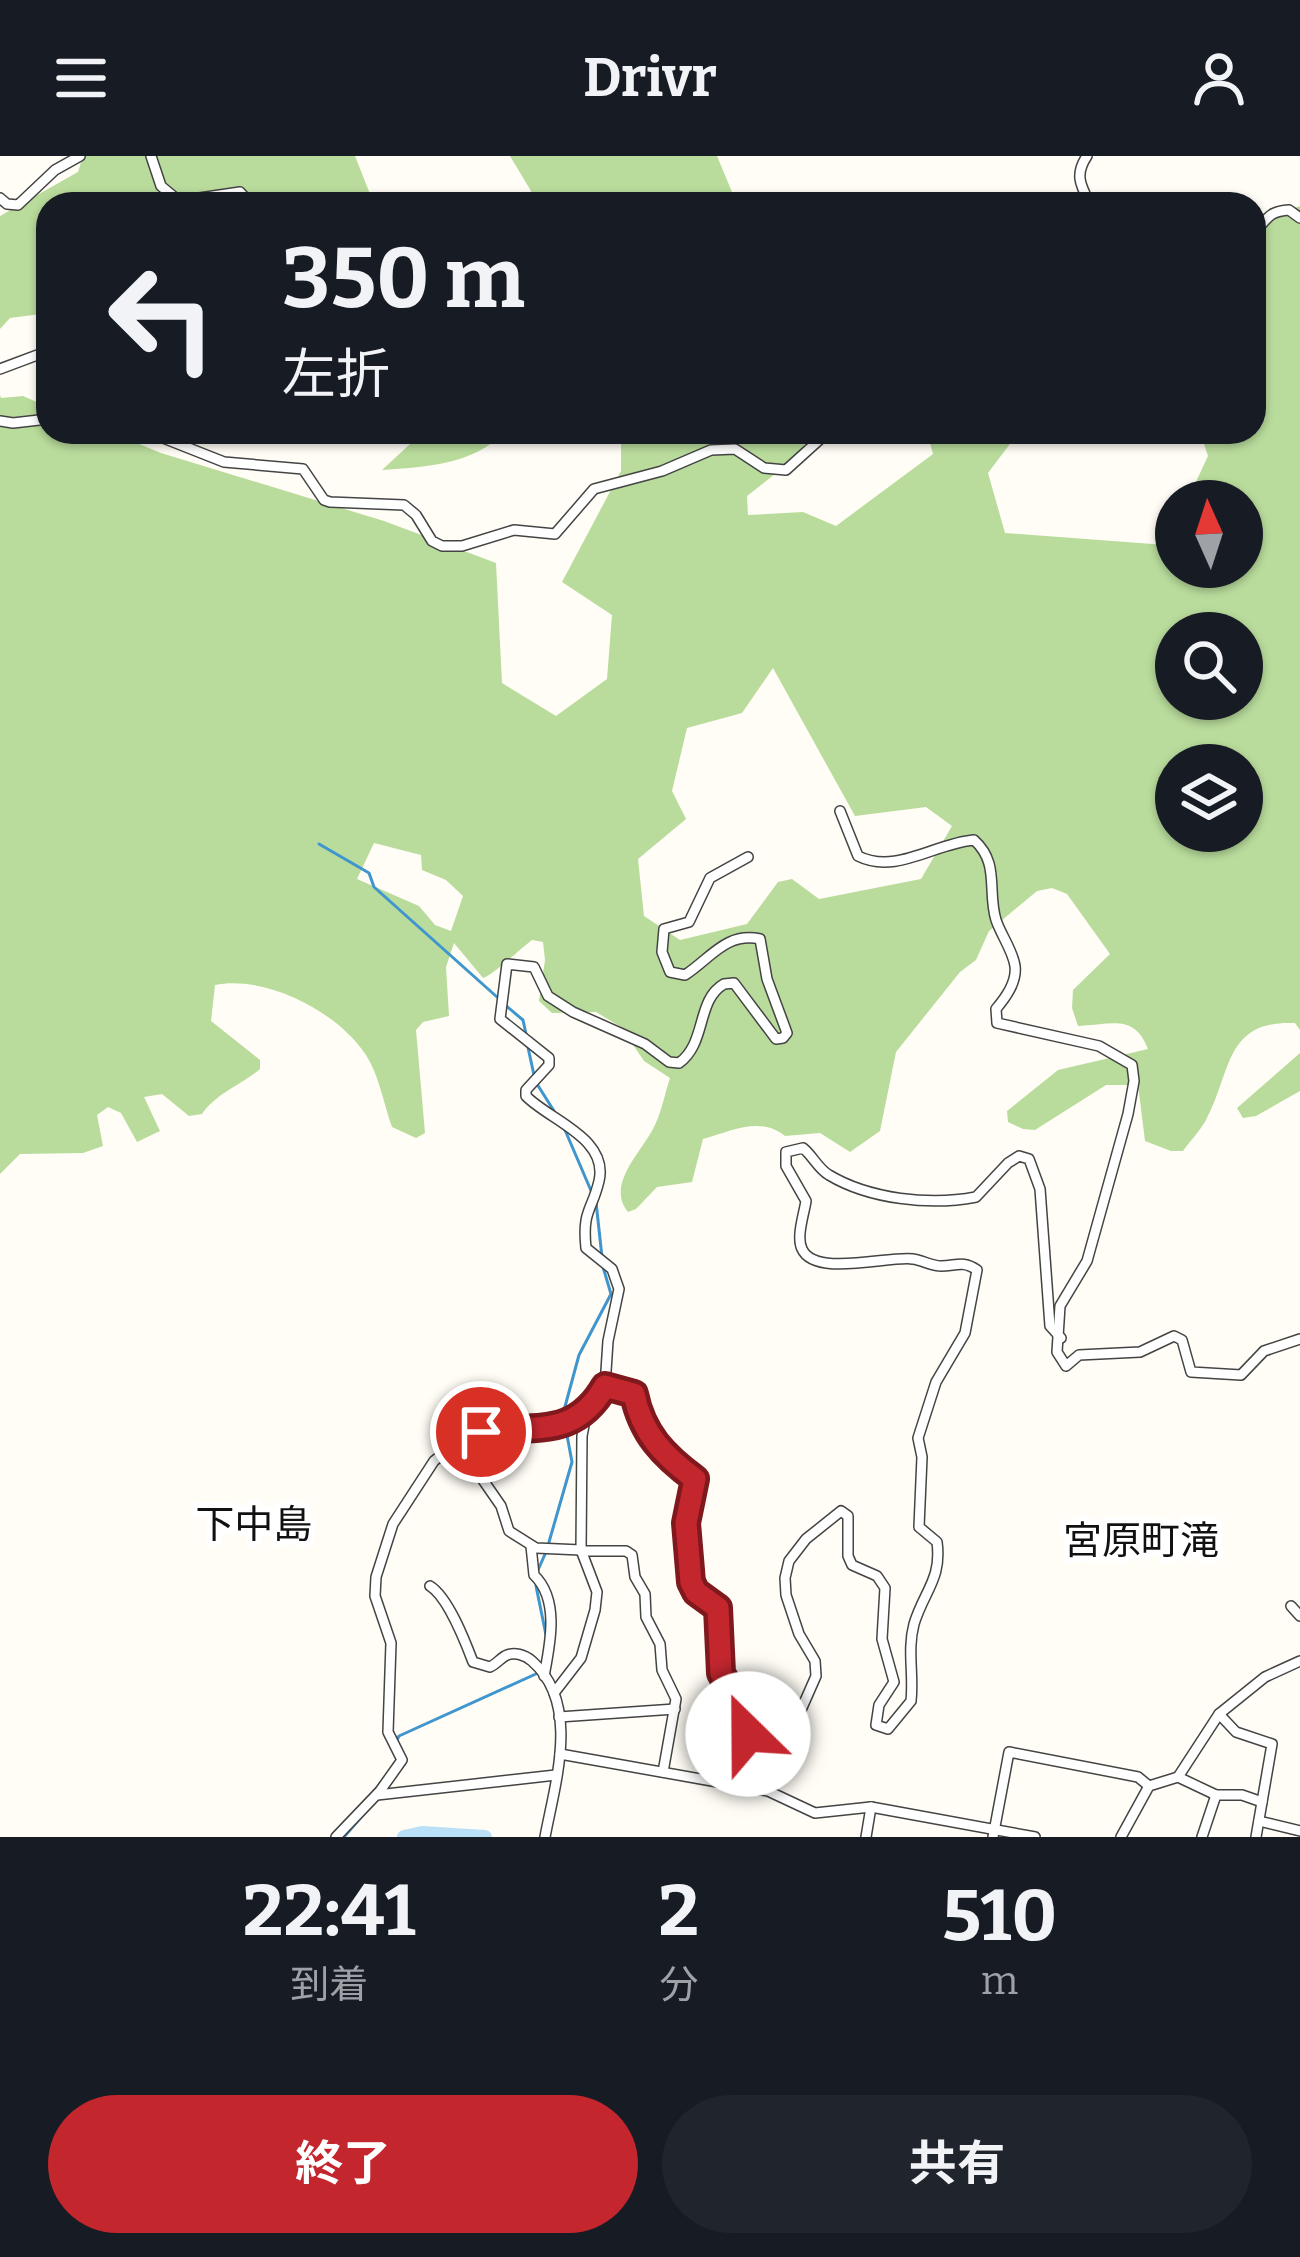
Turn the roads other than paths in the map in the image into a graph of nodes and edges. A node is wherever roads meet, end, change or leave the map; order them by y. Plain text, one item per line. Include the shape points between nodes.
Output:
1 (80, 156) edge
2 (152, 156) edge
3 (1087, 156) edge
4 (168, 192) edge
5 (1084, 192) edge
6 (0, 198) edge
7 (1266, 217) edge
8 (1300, 218) edge
9 (36, 356) edge
10 (0, 369) edge
11 (0, 421) edge
12 (36, 421) edge
13 (178, 444) edge
14 (815, 444) edge
15 (840, 812) dead end
16 (748, 856) dead end
17 (1060, 1338) junction
18 (1300, 1339) edge
19 (605, 1386) junction
20 (586, 1415) junction
21 (483, 1480) dead end
22 (531, 1546) junction
23 (581, 1551) junction
24 (430, 1586) dead end
25 (1291, 1606) dead end
26 (1300, 1616) edge
27 (1300, 1661) edge
28 (544, 1676) junction
29 (554, 1694) junction
30 (675, 1709) junction
31 (1220, 1714) junction
32 (745, 1717) junction
33 (559, 1718) junction
34 (560, 1754) junction
35 (663, 1772) junction
36 (556, 1775) junction
37 (1178, 1777) junction
38 (747, 1786) junction
39 (1149, 1786) junction
40 (377, 1795) junction
41 (1216, 1795) junction
42 (1262, 1802) junction
43 (871, 1808) junction
44 (1259, 1821) junction
45 (1300, 1831) edge
46 (1123, 1832) edge
47 (994, 1833) edge
48 (336, 1837) edge
49 (545, 1837) edge
50 (866, 1837) edge
51 (1035, 1837) edge
52 (1139, 1837) edge
53 (1202, 1837) edge
54 (1256, 1837) edge

1 - 6 street via 18,205
2 - 4 street
3 - 5 street via 1079,167
7 - 8 street via 1289,209
9 - 10 street
11 - 12 street
13 - 14 street via 224,462 303,469 330,502 404,505 432,541 462,546 514,530 555,534 594,489 711,450 735,449 764,468 786,470
15 - 17 street via 858,856 875,862 959,841 981,845 1016,968 997,1023 1099,1046 1132,1065 1123,1136 1087,1261 1060,1306
16 - 19 street via 710,878 689,922 664,929 662,952 670,972 686,975 730,940 760,939 783,1038 734,983 724,984 708,999 689,1056 669,1062 548,996 534,967 507,964 500,1019 549,1058 526,1096 581,1137 599,1162 586,1248 612,1269 619,1289
17 - 18 street via 1066,1366 1079,1355 1140,1352 1174,1336 1191,1372 1241,1375 1264,1352
17 - 32 street via 1050,1326 1040,1189 1029,1159 1008,1162 976,1197 925,1200 868,1191 824,1173 803,1148 786,1152 806,1201 801,1249 817,1261 910,1258 977,1270 965,1333 936,1382 918,1438 919,1527 937,1542 940,1566 914,1623 910,1701 888,1729 876,1725 894,1682 882,1639 885,1588 852,1565 841,1510 806,1539 784,1578 815,1661 806,1700 792,1716
19 - 20 street
19 - 32 street via 634,1394 657,1448 695,1479 686,1523 691,1582 718,1608 721,1673
20 - 23 street
20 - 40 street via 542,1430 463,1438 440,1454 402,1509 385,1543 375,1597 392,1649 388,1732 402,1760
21 - 22 street via 507,1529
22 - 23 street
22 - 28 street via 552,1638
23 - 29 street via 597,1592 592,1627
23 - 30 street via 631,1554
24 - 28 street via 473,1662 490,1667 515,1654
25 - 26 street
27 - 31 street
28 - 29 street
29 - 33 street
30 - 33 street
30 - 35 street
31 - 37 street
31 - 42 street via 1236,1732 1272,1744
32 - 38 street
33 - 34 street
34 - 35 street
34 - 36 street
35 - 38 street
36 - 40 street
36 - 49 street
37 - 39 street
37 - 41 street
38 - 43 street via 815,1814
39 - 46 street
39 - 47 street via 1138,1777 1010,1752
40 - 48 street
41 - 42 street
41 - 53 street
42 - 44 street
43 - 47 street
43 - 50 street
44 - 45 street
44 - 54 street
46 - 52 street
47 - 51 street

